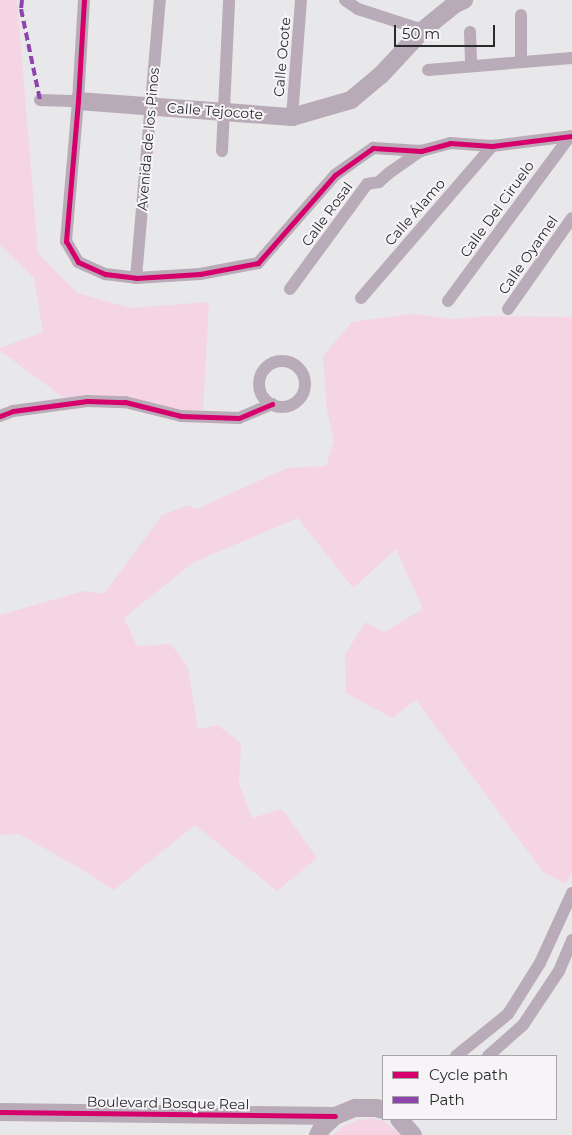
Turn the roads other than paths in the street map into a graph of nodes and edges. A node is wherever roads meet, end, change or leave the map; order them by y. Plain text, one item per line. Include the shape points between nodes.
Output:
1 (84, 0) edge
2 (160, 0) edge
3 (229, 0) edge
4 (302, 0) edge
5 (345, 0) edge
6 (457, 1) edge
7 (521, 15) dead end
8 (423, 30) junction
9 (470, 32) dead end
10 (572, 58) edge
11 (522, 62) junction
12 (471, 66) junction
13 (428, 70) dead end
14 (40, 100) dead end
15 (78, 101) junction
16 (151, 107) junction
17 (224, 111) junction
18 (292, 117) junction
19 (571, 136) edge
20 (492, 146) junction
21 (222, 151) dead end
22 (421, 151) junction
23 (572, 218) edge
24 (136, 278) junction
25 (290, 289) dead end
26 (361, 298) dead end
27 (448, 301) dead end
28 (508, 309) dead end
29 (272, 404) dead end
30 (0, 416) edge
31 (572, 893) edge
32 (572, 940) edge
33 (457, 1055) edge
34 (489, 1055) edge
35 (381, 1107) edge
36 (0, 1112) edge
37 (335, 1116) junction
38 (318, 1135) edge

1 - 15 street
2 - 16 street, Avenida de los Pinos
3 - 17 street
4 - 18 street, Calle Ocote
5 - 8 street via 358,9
6 - 8 street
7 - 11 street
8 - 18 street via 381,75 351,100
9 - 12 street
10 - 11 street
11 - 12 street
12 - 13 street
14 - 15 street, Calle Tejocote
15 - 16 street, Calle Tejocote
15 - 24 street via 66,241 78,262 105,274
16 - 17 street, Calle Tejocote
16 - 24 street, Avenida de los Pinos
17 - 18 street, Calle Tejocote
17 - 21 street
19 - 20 street
19 - 27 street, Calle Del Ciruelo
20 - 22 street via 450,143
20 - 26 street, Calle Álamo
22 - 24 street via 373,148 335,175 258,263 200,274
22 - 25 street, Calle Rosal via 388,172 379,182 367,184
23 - 28 street, Calle Oyamel
29 - 30 street via 239,418 181,416 125,402 87,401 14,411
31 - 33 street via 540,963 508,1014
32 - 34 street via 559,972 523,1025
35 - 37 street via 355,1108
36 - 37 street, Boulevard Bosque Real
37 - 38 street

